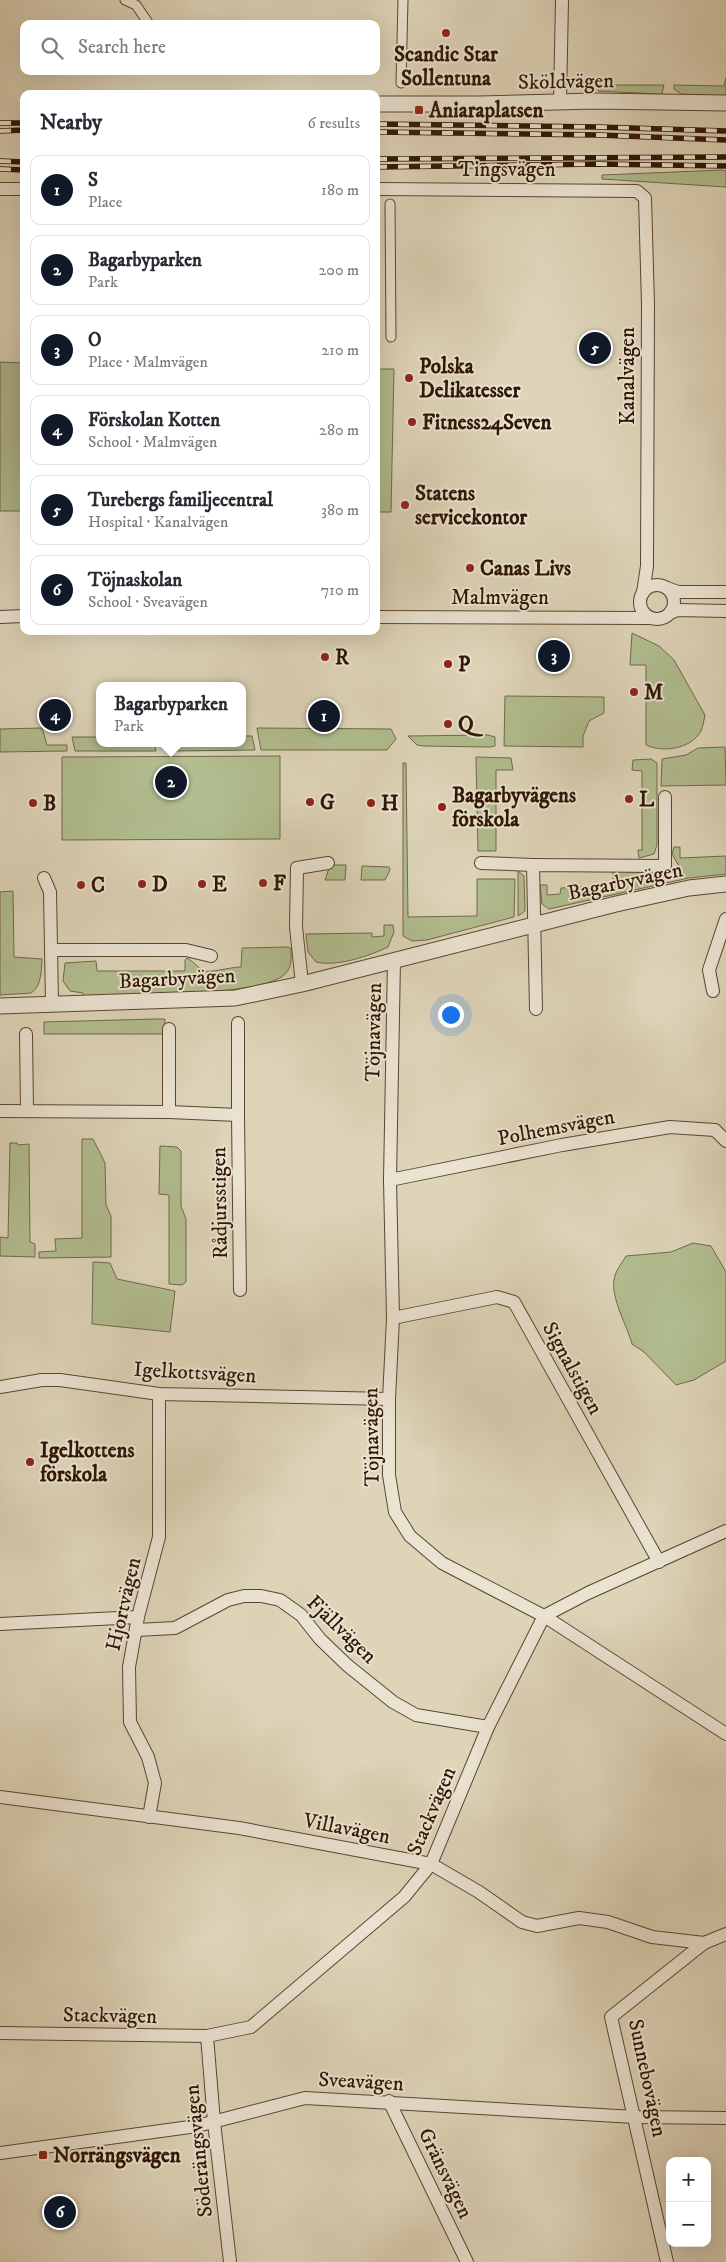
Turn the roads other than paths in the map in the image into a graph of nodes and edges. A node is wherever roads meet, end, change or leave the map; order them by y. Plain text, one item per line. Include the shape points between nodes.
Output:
1 (125, 0) edge
2 (402, 0) edge
3 (562, 0) edge
4 (146, 20) edge
5 (401, 83) dead end
6 (560, 101) junction
7 (719, 102) edge
8 (380, 104) edge
9 (0, 189) edge
10 (20, 189) edge
11 (380, 189) edge
12 (637, 190) joint
13 (390, 204) dead end
14 (391, 337) dead end
15 (647, 566) junction
16 (665, 587) junction
17 (726, 592) edge
18 (642, 596) junction
19 (726, 611) edge
20 (670, 613) junction
21 (0, 616) edge
22 (20, 616) edge
23 (380, 617) edge
24 (623, 617) junction
25 (650, 618) junction
26 (665, 797) dead end
27 (328, 863) dead end
28 (482, 863) dead end
29 (533, 865) junction
30 (44, 878) dead end
31 (726, 884) edge
32 (726, 920) edge
33 (534, 924) junction
34 (52, 950) junction
35 (211, 956) dead end
36 (394, 960) junction
37 (302, 984) junction
38 (713, 991) dead end
39 (52, 1004) junction
40 (0, 1006) edge
41 (536, 1009) dead end
42 (238, 1023) dead end
43 (168, 1029) dead end
44 (26, 1034) dead end
45 (0, 1111) edge
46 (27, 1111) junction
47 (169, 1112) junction
48 (238, 1115) junction
49 (726, 1141) edge
50 (390, 1180) junction
51 (240, 1290) dead end
52 (393, 1318) junction
53 (0, 1387) edge
54 (159, 1394) junction
55 (389, 1399) junction
56 (726, 1531) edge
57 (659, 1562) junction
58 (544, 1616) junction
59 (137, 1623) junction
60 (0, 1624) edge
61 (488, 1727) junction
62 (723, 1727) edge
63 (0, 1797) edge
64 (150, 1817) junction
65 (431, 1864) junction
66 (726, 1934) edge
67 (704, 1943) junction
68 (0, 2033) edge
69 (207, 2036) junction
70 (389, 2102) junction
71 (635, 2117) junction
72 (726, 2118) edge
73 (214, 2122) junction
74 (0, 2154) edge
75 (230, 2262) edge
76 (467, 2262) edge
77 (667, 2262) edge

1 - 4 street via 136,5
2 - 5 street
3 - 6 street
6 - 7 street, Sköldvägen
6 - 8 street, Sköldvägen
9 - 10 street
11 - 12 street, Tingsvägen
12 - 15 street, Kanalvägen via 646,204
13 - 14 street
15 - 16 street
15 - 18 street, Kanalvägen
16 - 17 street via 678,592
16 - 18 street via 652,586
16 - 20 street via 674,602
18 - 24 street
18 - 25 street via 642,610
19 - 20 street via 678,610
20 - 25 street via 662,619
21 - 22 street
23 - 24 street, Malmvägen
24 - 25 street, Malmvägen
26 - 29 street, Bagarbyvägen via 665,866
27 - 37 street via 297,868 296,927
28 - 29 street, Bagarbyvägen
29 - 33 street
30 - 34 street via 50,892
31 - 33 street, Bagarbyvägen via 689,888
32 - 38 street via 709,970
33 - 36 street, Bagarbyvägen
33 - 41 street
34 - 35 street, Bagarbyvägen via 186,950
34 - 39 street
36 - 37 street, Bagarbyvägen
36 - 50 street, Töjnavägen
37 - 39 street, Bagarbyvägen via 235,998
39 - 40 street, Bagarbyvägen
42 - 48 street, Rådjursstigen
43 - 47 street
44 - 46 street
45 - 46 street, Rådjursstigen
46 - 47 street, Rådjursstigen
47 - 48 street, Rådjursstigen
48 - 51 street, Rådjursstigen
49 - 50 street, Polhemsvägen via 715,1130 670,1127
50 - 52 street, Töjnavägen
52 - 55 street, Töjnavägen
52 - 57 street, Signalstigen via 497,1297 514,1302
53 - 54 street, Igelkottsvägen via 60,1380
54 - 55 street, Igelkottsvägen
54 - 59 street, Hjortvägen via 159,1537
55 - 58 street, Töjnavägen via 389,1475 395,1512 410,1536 442,1563
56 - 57 street
57 - 58 street
58 - 61 street, Stackvägen
58 - 62 street, Töjnavägen
59 - 60 street, Fjällvägen
59 - 61 street, Fjällvägen via 175,1628 228,1600 261,1596 280,1600 301,1615 346,1665 393,1702 416,1714
59 - 64 street, Hjortvägen via 129,1667 130,1722 148,1757 155,1783
61 - 65 street, Stackvägen
63 - 64 street, Villavägen
64 - 65 street, Villavägen via 239,1828
65 - 67 street, Villavägen via 522,1922 537,1926 579,1918 608,1922 652,1937
65 - 69 street, Stackvägen via 404,1897 251,2027
66 - 67 street, Villavägen
67 - 71 street, Sunnebovägen via 611,2017
68 - 69 street, Stackvägen
69 - 73 street, Söderängsvägen
70 - 71 street, Sveavägen
70 - 73 street, Sveavägen via 305,2098
70 - 76 street, Gränsvägen
71 - 72 street, Sveavägen
71 - 77 street, Sunnebovägen
73 - 74 street, Sveavägen
73 - 75 street, Söderängsvägen

